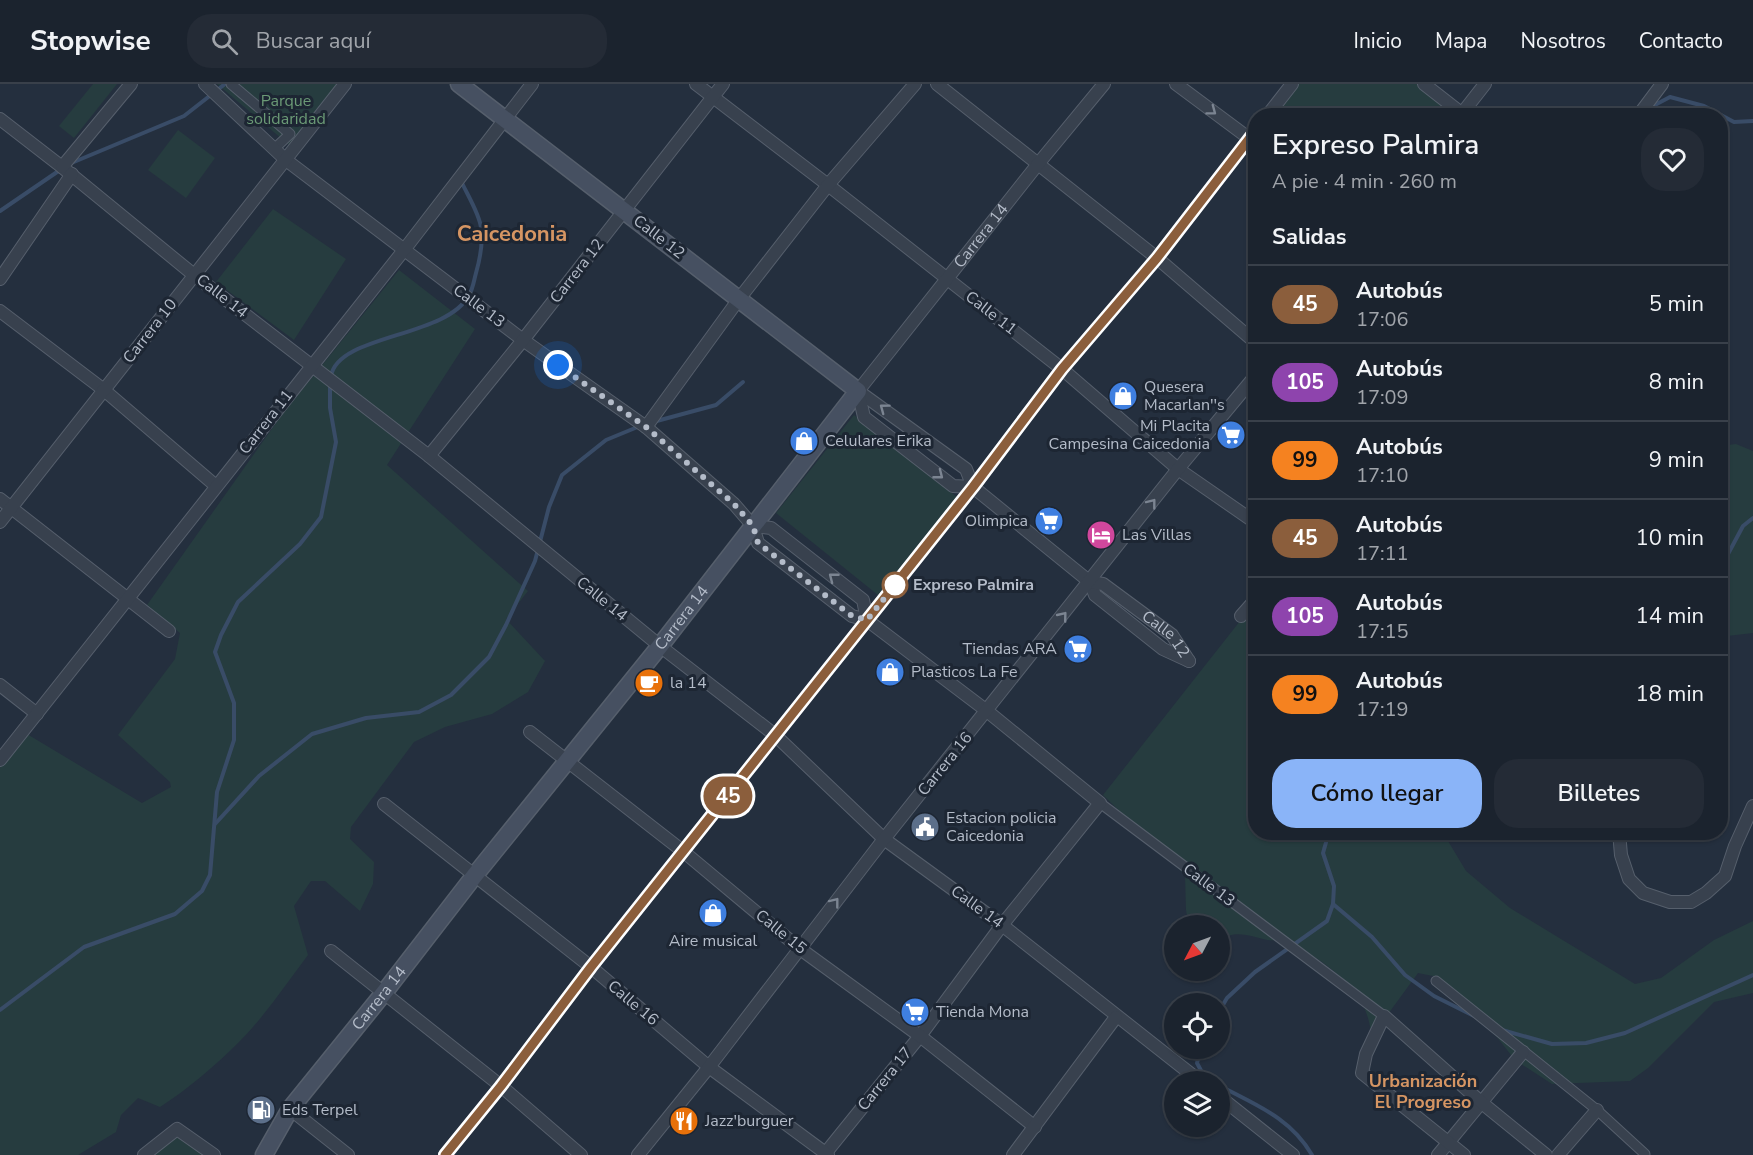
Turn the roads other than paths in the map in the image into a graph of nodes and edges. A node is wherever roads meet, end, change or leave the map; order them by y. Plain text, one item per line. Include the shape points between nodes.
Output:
1 (131, 84) edge
2 (206, 84) edge
3 (231, 84) edge
4 (345, 84) edge
5 (459, 84) edge
6 (532, 84) edge
7 (696, 84) edge
8 (723, 84) edge
9 (915, 84) edge
10 (937, 84) edge
11 (1104, 84) edge
12 (1176, 84) edge
13 (1292, 84) edge
14 (1424, 84) edge
15 (1485, 84) edge
16 (1657, 86) edge
17 (712, 98) junction
18 (1273, 108) edge
19 (1453, 108) edge
20 (1467, 108) edge
21 (1643, 108) edge
22 (0, 119) edge
23 (505, 119) junction
24 (1248, 134) edge
25 (1248, 143) edge
26 (274, 149) junction
27 (286, 160) junction
28 (1038, 164) junction
29 (67, 170) junction
30 (828, 185) junction
31 (624, 211) junction
32 (404, 250) junction
33 (1157, 258) junction
34 (194, 275) junction
35 (0, 279) edge
36 (948, 279) junction
37 (739, 299) junction
38 (0, 311) edge
39 (1248, 336) edge
40 (523, 340) junction
41 (311, 366) junction
42 (1062, 369) junction
43 (1248, 385) edge
44 (104, 390) junction
45 (858, 391) junction
46 (646, 427) junction
47 (429, 456) junction
48 (1178, 469) junction
49 (216, 486) junction
50 (973, 487) junction
51 (0, 499) edge
52 (11, 508) junction
53 (1248, 517) edge
54 (0, 522) edge
55 (753, 526) junction
56 (1090, 582) junction
57 (127, 599) junction
58 (1248, 608) edge
59 (1241, 616) dead end
60 (867, 620) junction
61 (169, 631) dead end
62 (660, 646) junction
63 (0, 685) edge
64 (987, 711) junction
65 (37, 714) junction
66 (530, 732) dead end
67 (775, 735) junction
68 (0, 760) edge
69 (567, 761) junction
70 (1100, 803) junction
71 (384, 804) dead end
72 (1753, 806) edge
73 (884, 839) junction
74 (1620, 840) edge
75 (684, 852) junction
76 (475, 875) junction
77 (1002, 925) junction
78 (799, 948) junction
79 (331, 951) dead end
80 (591, 967) junction
81 (1436, 981) dead end
82 (383, 994) junction
83 (1384, 1016) junction
84 (1116, 1017) junction
85 (920, 1036) junction
86 (1523, 1052) junction
87 (709, 1067) junction
88 (1187, 1071) edge
89 (501, 1086) junction
90 (1482, 1103) junction
91 (1230, 1105) edge
92 (290, 1108) junction
93 (1597, 1110) junction
94 (1035, 1127) junction
95 (1449, 1142) junction
96 (826, 1154) edge
97 (1645, 1154) edge
98 (144, 1155) edge
99 (214, 1155) edge
100 (264, 1155) edge
101 (348, 1155) edge
102 (445, 1155) edge
103 (581, 1155) edge
104 (638, 1155) edge
105 (1013, 1155) edge
106 (1293, 1155) edge
107 (1438, 1155) edge
108 (1464, 1155) edge
109 (1546, 1155) edge
110 (1557, 1155) edge

1 - 29 street
2 - 26 street, Calle 13
3 - 26 street via 290,134
4 - 27 street, Carrera 10
5 - 23 main road, Calle 12
6 - 23 street, Carrera 11
7 - 17 street, Calle 11
8 - 17 street, Carrera 12
9 - 30 street
10 - 28 street
11 - 28 street, Carrera 14
12 -> 24 street
13 - 18 street
14 - 19 street
15 - 20 street
16 - 21 street
17 - 30 street, Calle 11
17 - 31 street, Carrera 12
22 - 29 street, Calle 14
23 - 31 main road, Calle 12
23 - 32 street, Carrera 11
25 - 33 street
26 - 27 street, Calle 13
27 - 32 street, Calle 13
27 - 34 street, Carrera 10
28 - 33 street
28 - 36 street, Carrera 14
29 - 34 street, Calle 14
29 - 35 street
30 - 36 street, Calle 11
30 - 37 street
31 - 37 main road, Calle 12
31 - 40 street, Carrera 12
32 - 40 street, Calle 13
32 - 41 street, Carrera 11
33 - 39 street
33 - 42 street
34 - 41 street, Calle 14
34 - 44 street, Carrera 10
36 - 42 street, Calle 11
36 - 45 street, Carrera 14
37 - 45 main road, Calle 12
37 - 46 street
38 - 44 street
40 - 46 street, Calle 13
40 - 47 street, Carrera 12
41 - 47 street, Calle 14
41 - 49 street, Carrera 11
42 - 48 street, Calle 11
42 - 50 street
43 - 48 street, Carrera 16
44 - 49 street
44 - 52 street, Carrera 10
50 -> 45 street, Calle 12 via 966,469
45 -> 50 street, Calle 12 via 864,417 953,486
45 - 55 main road, Carrera 14
46 - 55 street, Calle 13 via 734,504
47 - 62 street, Calle 14
48 - 53 street, Calle 11
56 -> 48 street, Carrera 16
49 - 57 street, Carrera 11
50 - 56 street, Calle 12
50 - 60 street
51 - 52 street
52 - 54 street, Carrera 10
52 - 57 street
55 - 60 street, Calle 13 via 758,543 852,616
60 -> 55 street, Calle 13 via 863,600 771,528
55 - 62 main road, Carrera 14
56 - 56 street, Calle 12 via 1095,595 1163,649 1189,661 1172,635 1103,584
64 -> 56 street, Carrera 16
57 - 61 street
57 - 65 street, Carrera 11
58 - 59 street
60 - 64 street, Calle 13
60 - 67 street
62 - 67 street, Calle 14
62 - 69 main road, Carrera 14
63 - 65 street
64 - 70 street, Calle 13
64 - 73 street, Carrera 16
65 - 68 street, Carrera 11
66 - 69 street, Calle 15
67 - 73 street, Calle 14
67 - 75 street
69 - 75 street, Calle 15
69 - 76 main road, Carrera 14
70 - 77 street, Carrera 17
70 - 83 street, Calle 13
71 - 76 street, Calle 16
72 - 74 street via 1725,876 1691,902 1670,902 1643,893 1629,879
73 - 77 street, Calle 14
78 -> 73 street, Carrera 16
75 - 78 street, Calle 15
75 - 80 street
76 - 80 street, Calle 16
76 - 82 main road, Carrera 14
77 - 84 street, Calle 14
77 - 85 street, Carrera 17
78 - 85 street, Calle 15
78 - 87 street, Carrera 16
79 - 82 street
80 - 87 street, Calle 16
80 - 89 street
81 - 86 street
82 - 89 street
82 - 92 main road, Carrera 14
83 - 90 street, Calle 13
83 - 95 street via 1362,1072
84 - 88 street, Calle 14
84 - 94 street
85 - 94 street, Calle 15
85 - 96 street, Carrera 17
86 - 90 street
86 - 93 street
87 - 96 street, Calle 16
87 - 104 street, Carrera 16
89 - 102 street
89 - 103 street
90 - 95 street
90 - 109 street, Calle 13
91 - 106 street
92 - 100 main road, Carrera 14
92 - 101 street
93 - 97 street
93 - 110 street
94 - 105 street
95 - 107 street
95 - 108 street
98 - 99 street via 177,1129

